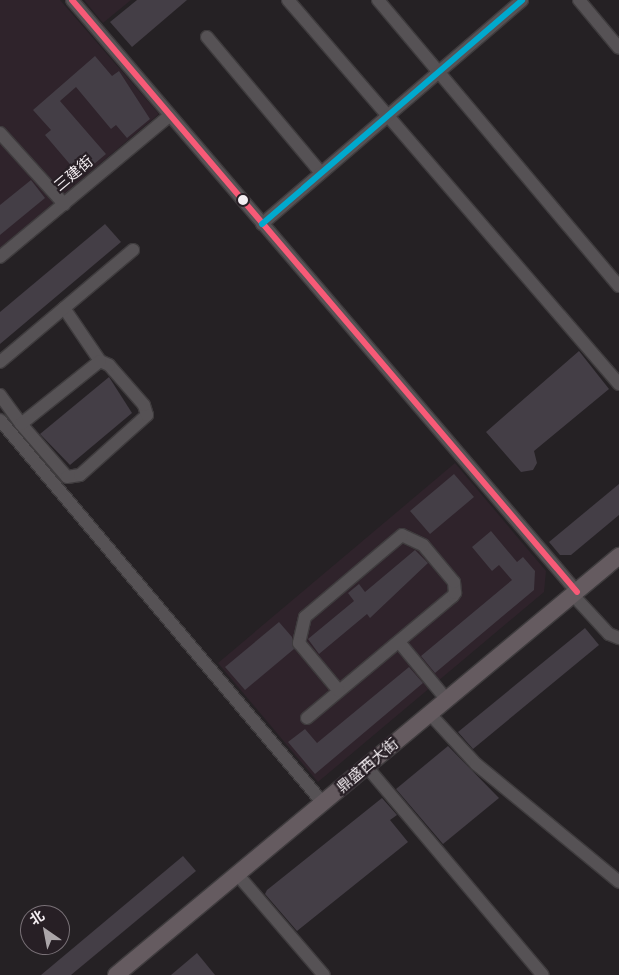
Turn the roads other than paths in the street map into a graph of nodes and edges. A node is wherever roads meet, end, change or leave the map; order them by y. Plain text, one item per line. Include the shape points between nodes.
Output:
1 (72, 0) edge
2 (288, 0) edge
3 (378, 0) edge
4 (522, 0) edge
5 (579, 0) edge
6 (207, 37) dead end
7 (619, 48) edge
8 (440, 71) junction
9 (169, 116) junction
10 (388, 116) junction
11 (0, 133) edge
12 (322, 173) junction
13 (64, 204) junction
14 (262, 224) junction
15 (133, 250) dead end
16 (0, 257) edge
17 (619, 286) edge
18 (64, 308) junction
19 (100, 361) junction
20 (0, 362) edge
21 (619, 384) edge
22 (0, 395) edge
23 (0, 420) edge
24 (21, 424) junction
25 (619, 556) edge
26 (575, 593) junction
27 (619, 638) edge
28 (399, 642) junction
29 (340, 691) junction
30 (447, 700) junction
31 (430, 714) junction
32 (307, 718) dead end
33 (367, 767) junction
34 (323, 803) junction
35 (237, 874) junction
36 (619, 882) edge
37 (116, 975) edge
38 (324, 975) edge
39 (543, 975) edge

1 - 9 street
2 - 10 street
3 - 8 street
4 - 8 street
5 - 7 street
6 - 12 street
8 - 10 street
8 - 17 street
9 - 13 street, 三建街
9 - 14 street
10 - 12 street
10 - 21 street
11 - 13 street
12 - 14 street
13 - 16 street, 三建街
14 - 26 street
15 - 18 street
18 - 19 street
18 - 20 street
19 - 24 street
19 - 24 street via 109,365 144,405 146,415 80,475 63,475
22 - 24 street
23 - 34 street
25 - 26 main road, 鼎盛西大街
26 - 27 street via 609,634
26 - 30 main road, 鼎盛西大街
28 - 29 street
28 - 29 street via 456,589 423,545 402,535 305,617 299,643
28 - 30 street
29 - 32 street
30 - 31 main road, 鼎盛西大街
31 - 33 main road, 鼎盛西大街
31 - 36 street via 476,764
33 - 34 main road, 鼎盛西大街
33 - 39 street
34 - 35 main road, 鼎盛西大街
35 - 37 main road, 鼎盛西大街
35 - 38 street

